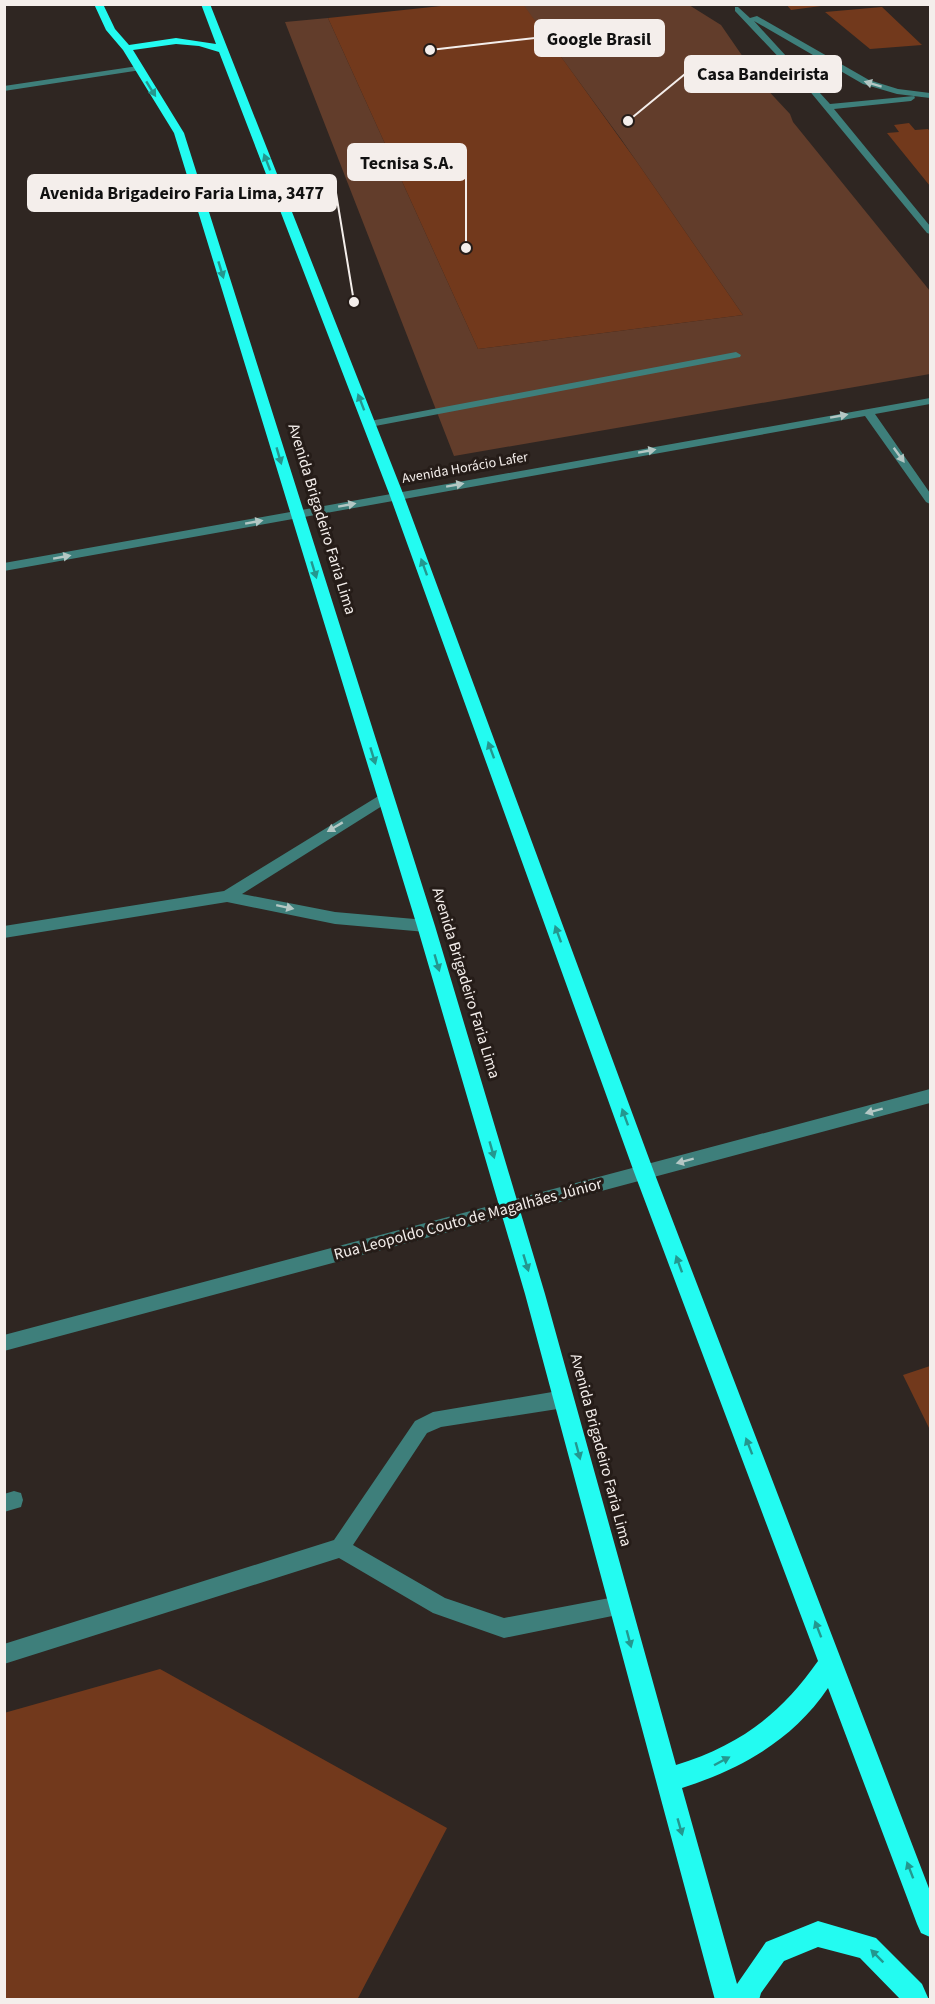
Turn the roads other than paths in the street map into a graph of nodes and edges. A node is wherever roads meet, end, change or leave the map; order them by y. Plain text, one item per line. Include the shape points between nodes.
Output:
1 (98, 4) edge
2 (205, 4) edge
3 (735, 7) edge
4 (127, 49) junction
5 (224, 51) junction
6 (138, 68) junction
7 (4, 89) edge
8 (930, 95) edge
9 (828, 107) junction
10 (930, 231) edge
11 (736, 355) dead end
12 (930, 400) edge
13 (867, 411) junction
14 (370, 424) junction
15 (397, 496) junction
16 (930, 500) edge
17 (297, 514) junction
18 (4, 567) edge
19 (385, 797) junction
20 (227, 896) junction
21 (426, 926) junction
22 (4, 932) edge
23 (930, 1096) edge
24 (645, 1172) junction
25 (509, 1207) junction
26 (4, 1343) edge
27 (564, 1399) junction
28 (340, 1548) junction
29 (620, 1606) junction
30 (4, 1654) edge
31 (831, 1664) junction
32 (667, 1780) junction
33 (930, 1924) edge
34 (728, 2000) edge
35 (746, 2000) edge
36 (916, 2000) edge

1 - 4 highway, Avenida Brigadeiro Faria Lima via 111,30
2 - 5 highway
8 -> 3 street via 866,82
3 - 9 street
4 - 5 highway via 181,40
4 - 6 highway, Avenida Brigadeiro Faria Lima
14 -> 5 highway
6 - 7 street
6 -> 17 highway, Avenida Brigadeiro Faria Lima via 179,133
8 - 9 street
9 - 10 street
11 - 14 street
12 - 13 street, Avenida Horácio Lafer
15 -> 13 street, Avenida Horácio Lafer
13 -> 16 street
14 - 15 highway
17 -> 15 street, Avenida Horácio Lafer
24 -> 15 highway
18 -> 17 street, Avenida Horácio Lafer
17 -> 19 highway, Avenida Brigadeiro Faria Lima
19 -> 20 street
19 - 21 highway, Avenida Brigadeiro Faria Lima
20 -> 21 street via 335,918
20 - 22 street
21 -> 25 highway, Avenida Brigadeiro Faria Lima
23 -> 24 street, Rua Leopoldo Couto de Magalhães Júnior
24 - 25 street, Rua Leopoldo Couto de Magalhães Júnior
31 -> 24 highway
25 - 26 street, Rua Leopoldo Couto de Magalhães Júnior
25 -> 27 highway, Avenida Brigadeiro Faria Lima
27 - 28 street via 439,1418 422,1427
27 -> 29 highway, Avenida Brigadeiro Faria Lima
28 - 29 street via 440,1606 504,1628
28 - 30 street
29 -> 32 highway, Avenida Brigadeiro Faria Lima
32 -> 31 highway via 710,1768 753,1745 797,1709
33 -> 31 highway
32 -> 34 highway, Avenida Brigadeiro Faria Lima
36 -> 35 highway via 867,1947 818,1934 775,1951 749,1987

